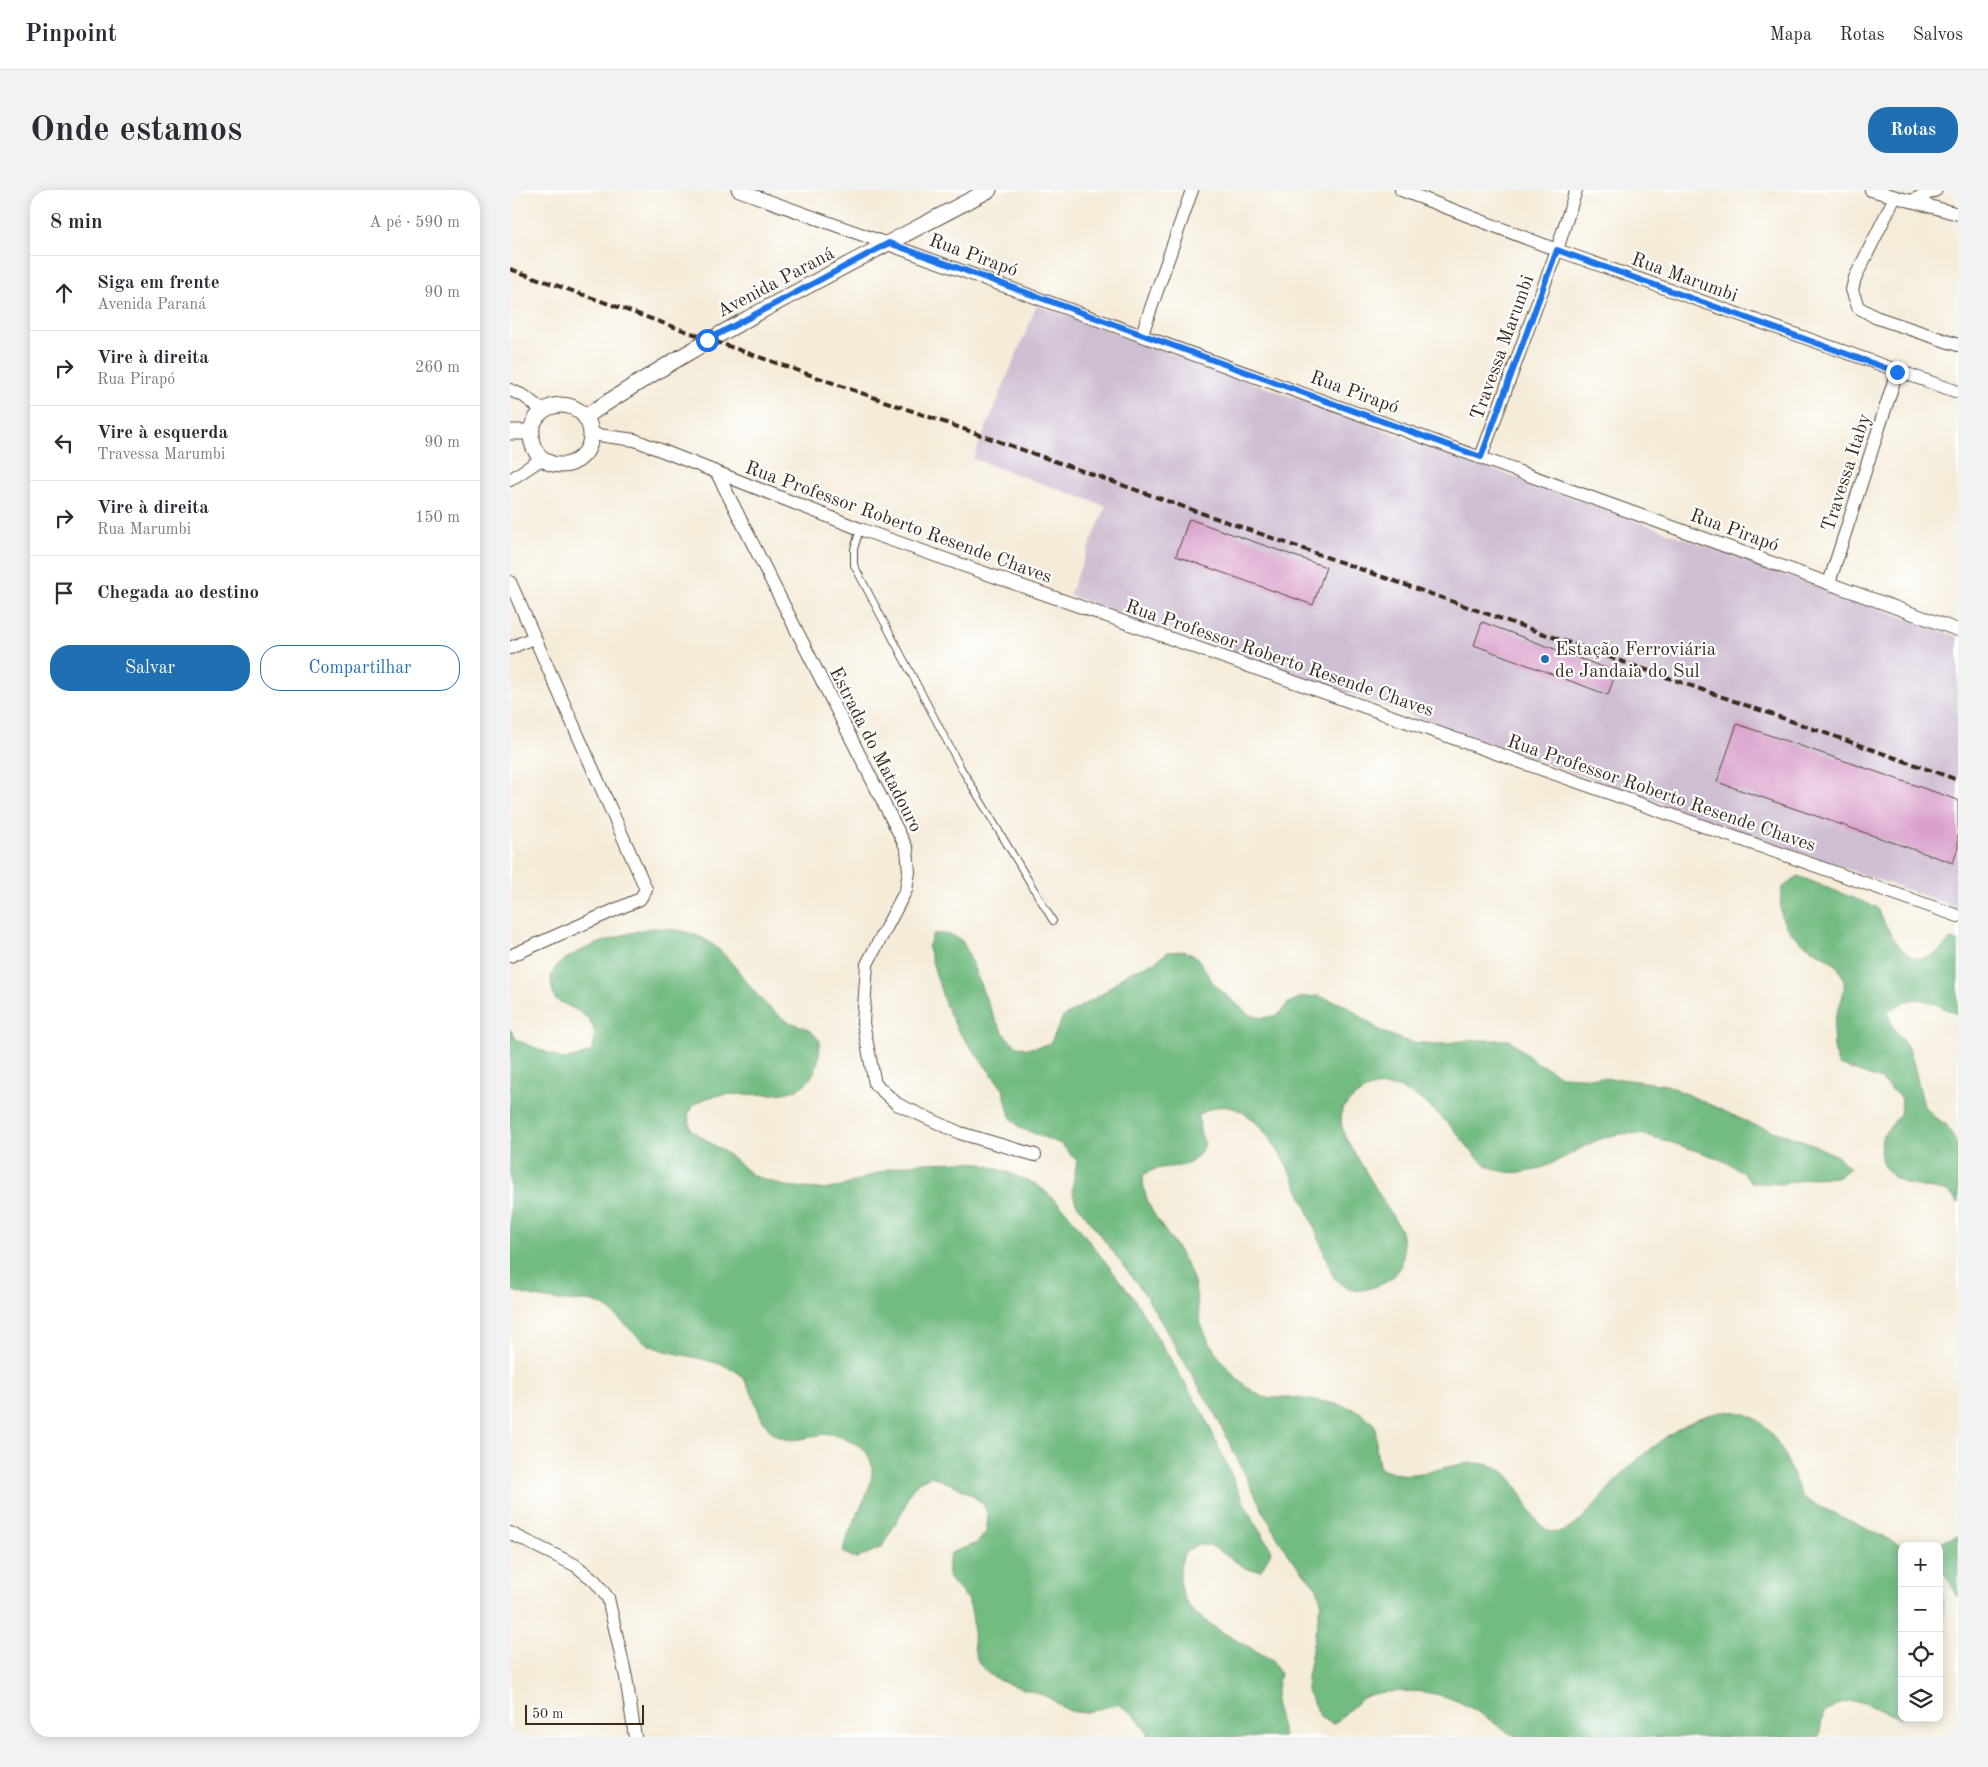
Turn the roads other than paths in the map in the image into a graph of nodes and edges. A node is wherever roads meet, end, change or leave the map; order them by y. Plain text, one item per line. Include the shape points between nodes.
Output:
1 (738, 190) edge
2 (989, 190) edge
3 (1192, 190) edge
4 (1401, 190) edge
5 (1576, 190) edge
6 (1871, 190) edge
7 (1936, 190) edge
8 (1896, 197) junction
9 (1912, 201) junction
10 (1958, 214) edge
11 (889, 243) junction
12 (1557, 250) junction
13 (1142, 334) junction
14 (1958, 345) edge
15 (1897, 372) junction
16 (510, 390) edge
17 (1958, 392) edge
18 (543, 411) junction
19 (585, 417) junction
20 (510, 432) edge
21 (532, 432) junction
22 (591, 434) junction
23 (1481, 457) junction
24 (543, 458) junction
25 (718, 475) junction
26 (510, 480) edge
27 (860, 529) junction
28 (510, 582) edge
29 (1829, 583) junction
30 (1958, 630) edge
31 (534, 638) junction
32 (510, 648) edge
33 (1958, 916) edge
34 (1053, 921) dead end
35 (510, 956) edge
36 (1035, 1155) dead end
37 (510, 1533) edge
38 (635, 1737) edge

1 - 11 street, Rua Pirapó
2 - 11 street, Avenida Paraná
3 - 13 street
4 - 12 street, Rua Marumbi
5 - 12 street, Travessa Marumbi
6 - 8 street
7 - 9 street
8 - 9 street
8 - 14 street via 1855,278 1852,290 1858,307
9 - 10 street
11 - 13 street, Rua Pirapó
11 - 19 street, Avenida Paraná via 707,340
12 - 15 street, Rua Marumbi
12 - 23 street, Travessa Marumbi
13 - 23 street, Rua Pirapó
15 - 17 street, Rua Marumbi
15 - 29 street, Travessa Itaby
16 - 18 street
18 - 19 street via 561,405 578,410
18 - 21 street via 533,424
19 - 22 street
20 - 21 street
21 - 24 street via 534,447
22 - 24 street via 586,452 579,459 561,465
22 - 25 street, Rua Professor Roberto Resende Chaves via 635,440
23 - 29 street, Rua Pirapó
24 - 26 street
25 - 27 street, Rua Professor Roberto Resende Chaves
25 - 36 street, Estrada do Matadouro via 907,849 909,872 906,890 867,964 863,1023 875,1084 897,1104 960,1133
27 - 33 street, Rua Professor Roberto Resende Chaves
27 - 34 lane via 854,549 854,565 961,768
28 - 31 street
29 - 30 street, Rua Pirapó
31 - 32 street
31 - 35 street via 646,889 640,899
37 - 38 street via 575,1565 595,1581 608,1598 626,1677

